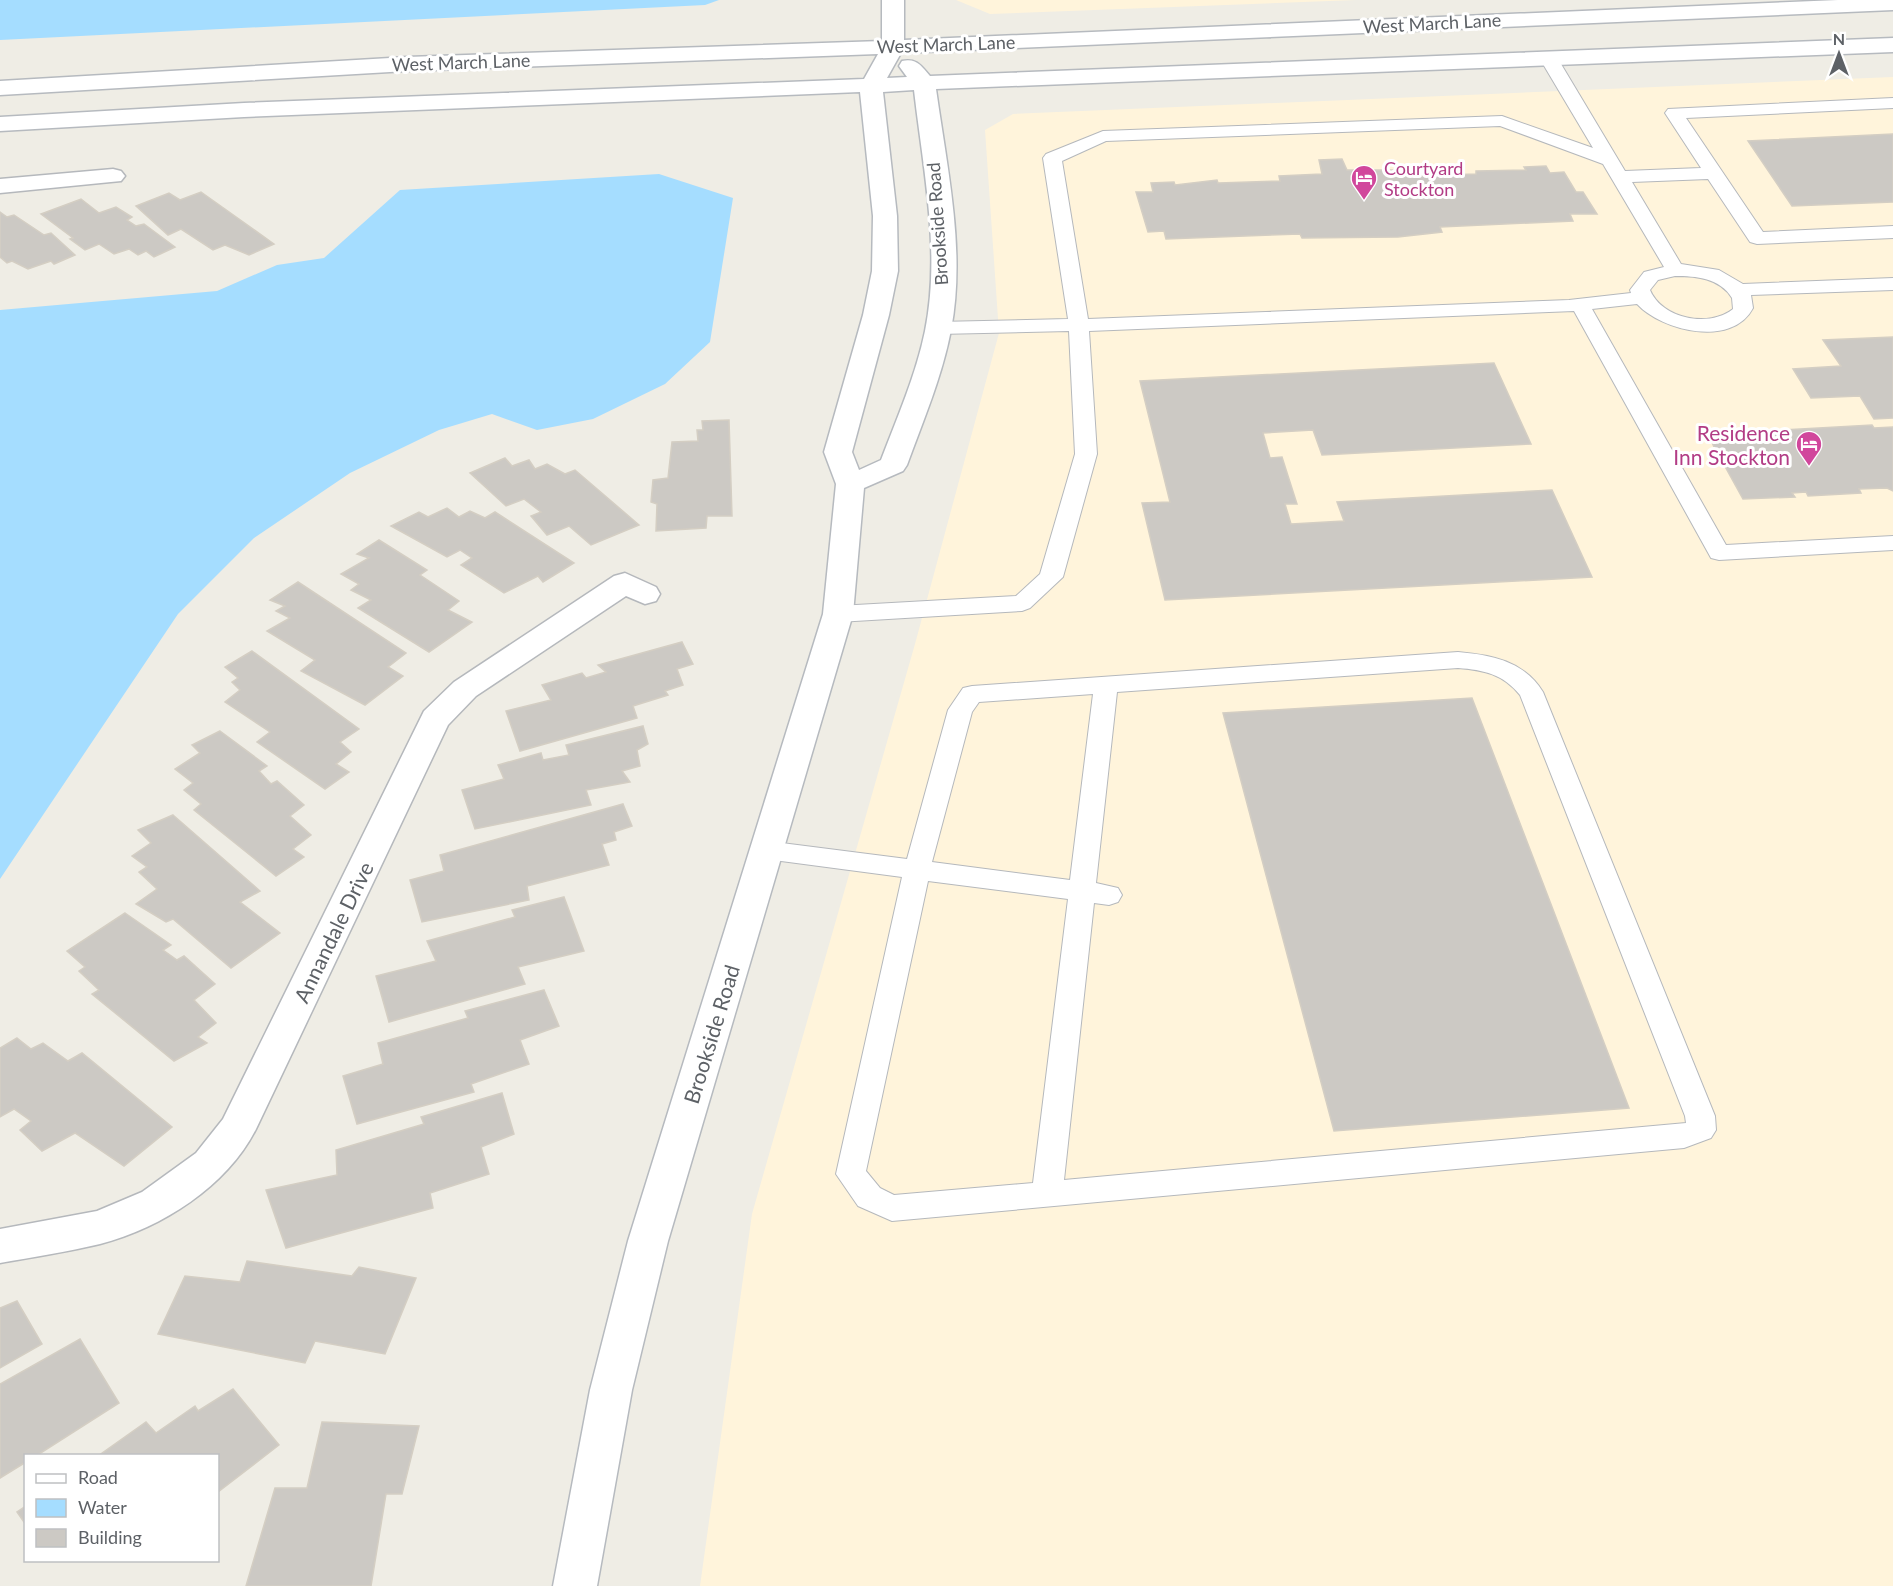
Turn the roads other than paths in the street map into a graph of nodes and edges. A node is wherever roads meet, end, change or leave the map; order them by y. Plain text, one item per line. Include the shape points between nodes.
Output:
1 (893, 0) edge
2 (1893, 4) edge
3 (1893, 45) edge
4 (893, 47) junction
5 (1549, 59) junction
6 (924, 83) junction
7 (871, 86) junction
8 (0, 88) edge
9 (1893, 103) edge
10 (0, 124) edge
11 (1608, 160) junction
12 (1714, 172) junction
13 (113, 176) dead end
14 (1619, 177) junction
15 (0, 186) edge
16 (1893, 232) edge
17 (1675, 270) junction
18 (1893, 284) edge
19 (1738, 290) junction
20 (1641, 298) junction
21 (1580, 304) junction
22 (1078, 325) junction
23 (938, 328) junction
24 (850, 484) junction
25 (1893, 543) edge
26 (645, 594) dead end
27 (838, 614) junction
28 (1106, 685) junction
29 (766, 850) junction
30 (917, 870) junction
31 (1096, 894) junction
32 (1047, 1193) junction
33 (0, 1246) edge
34 (575, 1586) edge

1 - 4 main road
2 - 4 main road, West March Lane
3 - 5 main road, West March Lane
4 - 6 main road
4 - 7 main road
4 - 8 main road, West March Lane via 407,64
5 - 6 main road, West March Lane
5 - 11 lane
6 - 7 main road, West March Lane
6 - 23 main road, Brookside Road via 943,275
7 - 10 main road, West March Lane via 244,110
7 - 24 main road, Brookside Road via 885,216 885,271 838,452
9 - 12 lane via 1674,113
11 - 14 lane
11 - 22 lane via 1502,121 1103,136 1052,158
12 - 14 lane
12 - 16 lane via 1757,238
13 - 15 main road
14 - 17 lane
17 - 19 lane via 1704,272
17 - 20 lane via 1661,272 1643,282
18 - 19 lane
19 - 20 lane via 1744,308 1738,316 1711,325 1661,315
20 - 21 lane
21 - 22 lane
21 - 25 lane via 1719,553
22 - 23 lane
22 - 27 lane via 1086,454 1051,577 1022,603
23 - 24 main road, Brookside Road via 930,362 893,465
24 - 27 main road, Brookside Road
26 - 33 main road, Annandale Drive via 625,583 465,689 435,719 237,1129 210,1164 156,1204 101,1227
27 - 29 main road, Brookside Road
28 - 30 lane via 972,694 960,710
28 - 31 lane
28 - 32 lane via 1458,660 1491,663 1517,674 1536,704 1700,1116 1701,1130 1672,1137
29 - 30 lane
29 - 34 main road, Brookside Road via 648,1242 612,1389
30 - 31 lane
30 - 32 lane via 851,1174 869,1197 892,1208
31 - 32 lane

